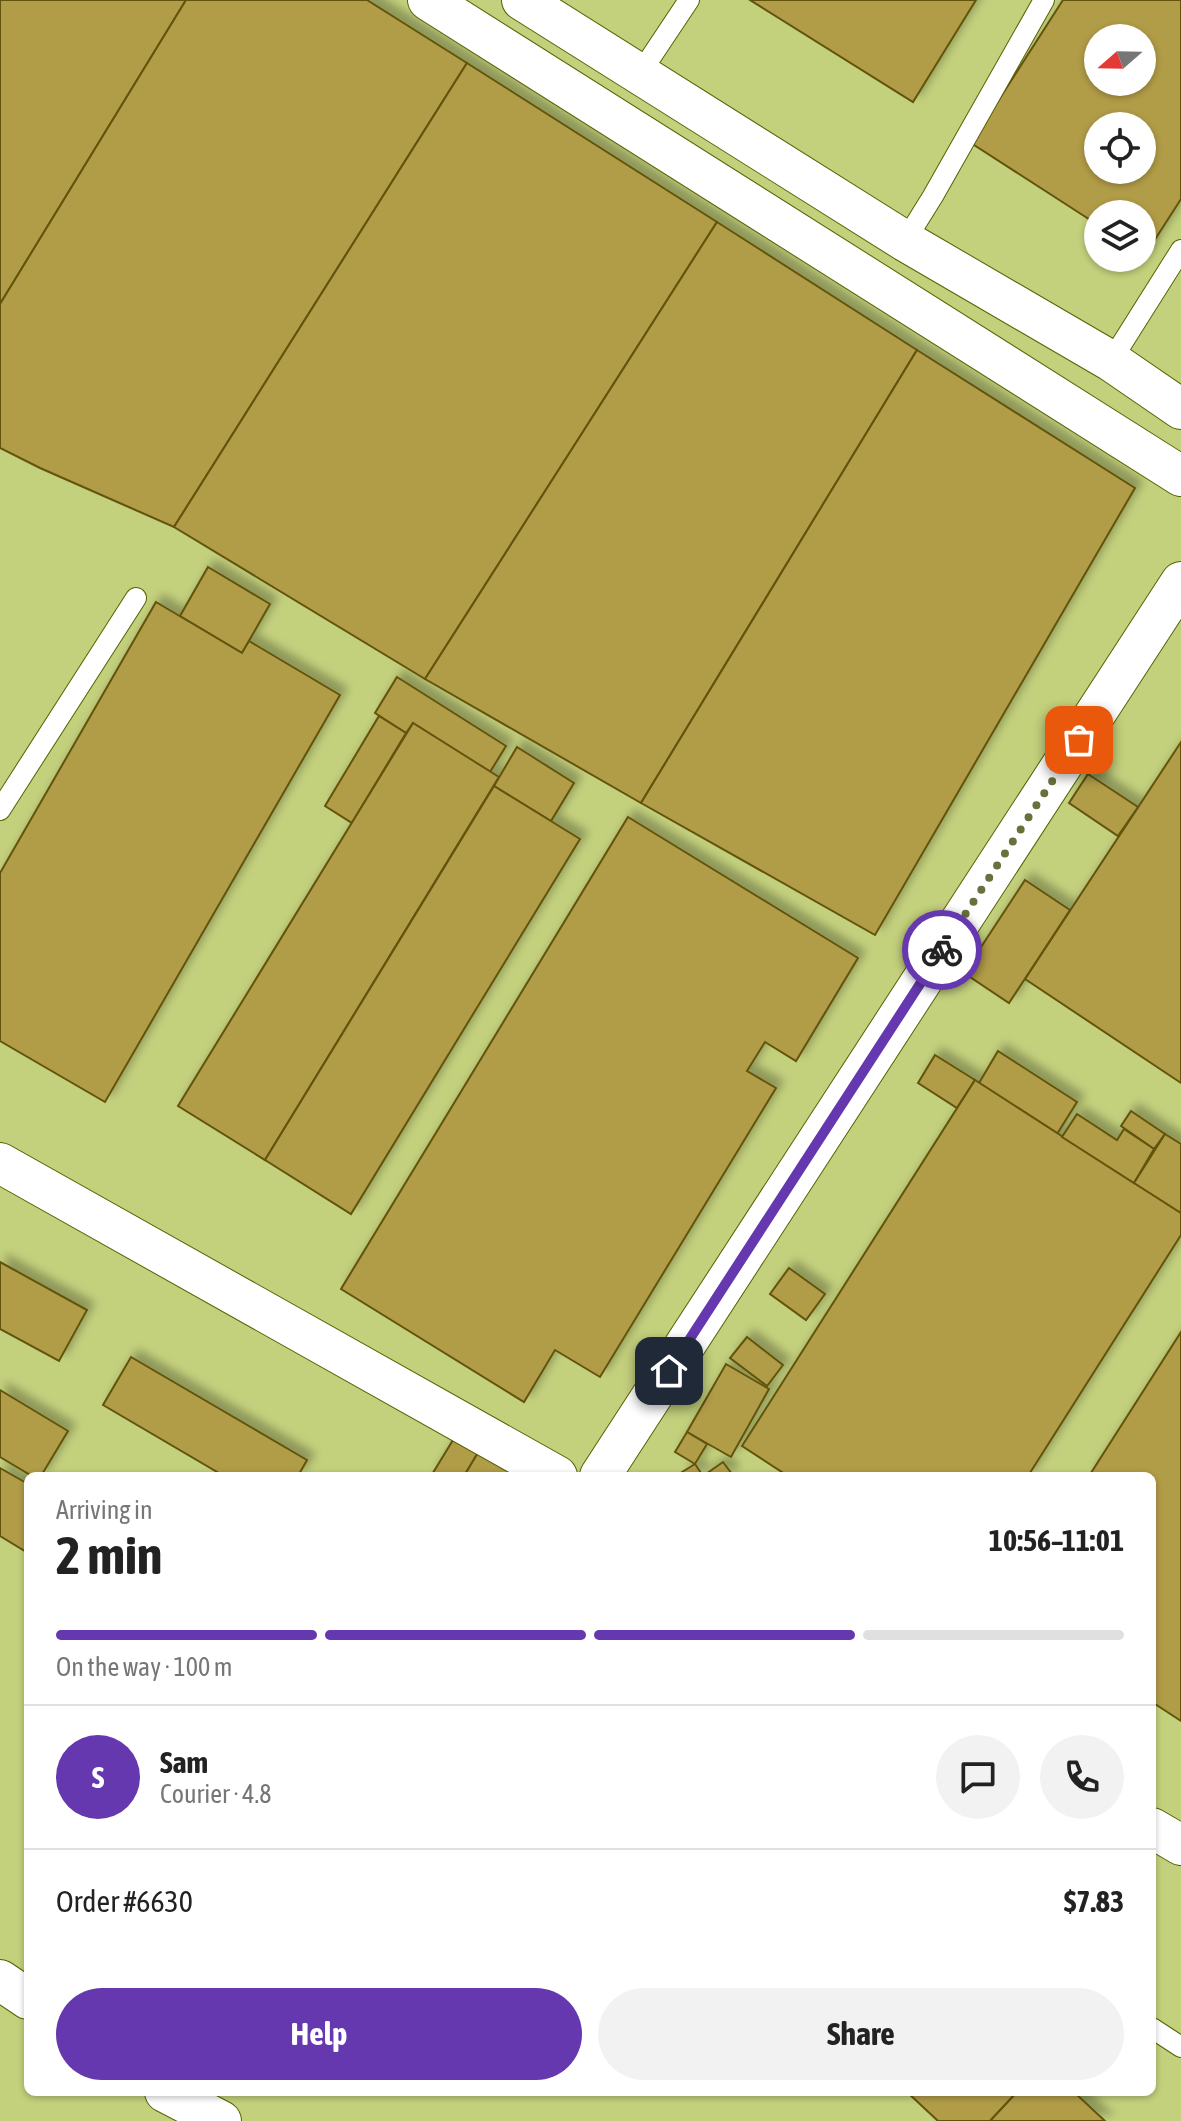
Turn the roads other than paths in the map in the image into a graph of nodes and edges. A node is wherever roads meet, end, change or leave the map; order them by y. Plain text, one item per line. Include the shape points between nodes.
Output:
1 (428, 0) edge
2 (522, 0) edge
3 (689, 0) edge
4 (1044, 0) edge
5 (639, 75) junction
6 (905, 241) junction
7 (1181, 250) edge
8 (1111, 361) junction
9 (1181, 409) edge
10 (1181, 476) edge
11 (1181, 582) edge
12 (136, 598) dead end
13 (0, 810) edge
14 (0, 1163) edge
15 (550, 1472) edge
16 (603, 1472) edge
17 (1156, 1830) edge
18 (1181, 1845) edge
19 (0, 1980) edge
20 (24, 1996) edge
21 (1156, 2031) edge
22 (1181, 2047) edge
23 (168, 2104) edge
24 (221, 2121) edge

1 - 10 street
2 - 5 street
3 - 5 lane
4 - 6 lane
5 - 6 street
6 - 8 street
7 - 8 lane
8 - 9 street
11 - 16 street
12 - 13 lane
14 - 15 street
17 - 18 street
19 - 20 street
21 - 22 lane
23 - 24 street

